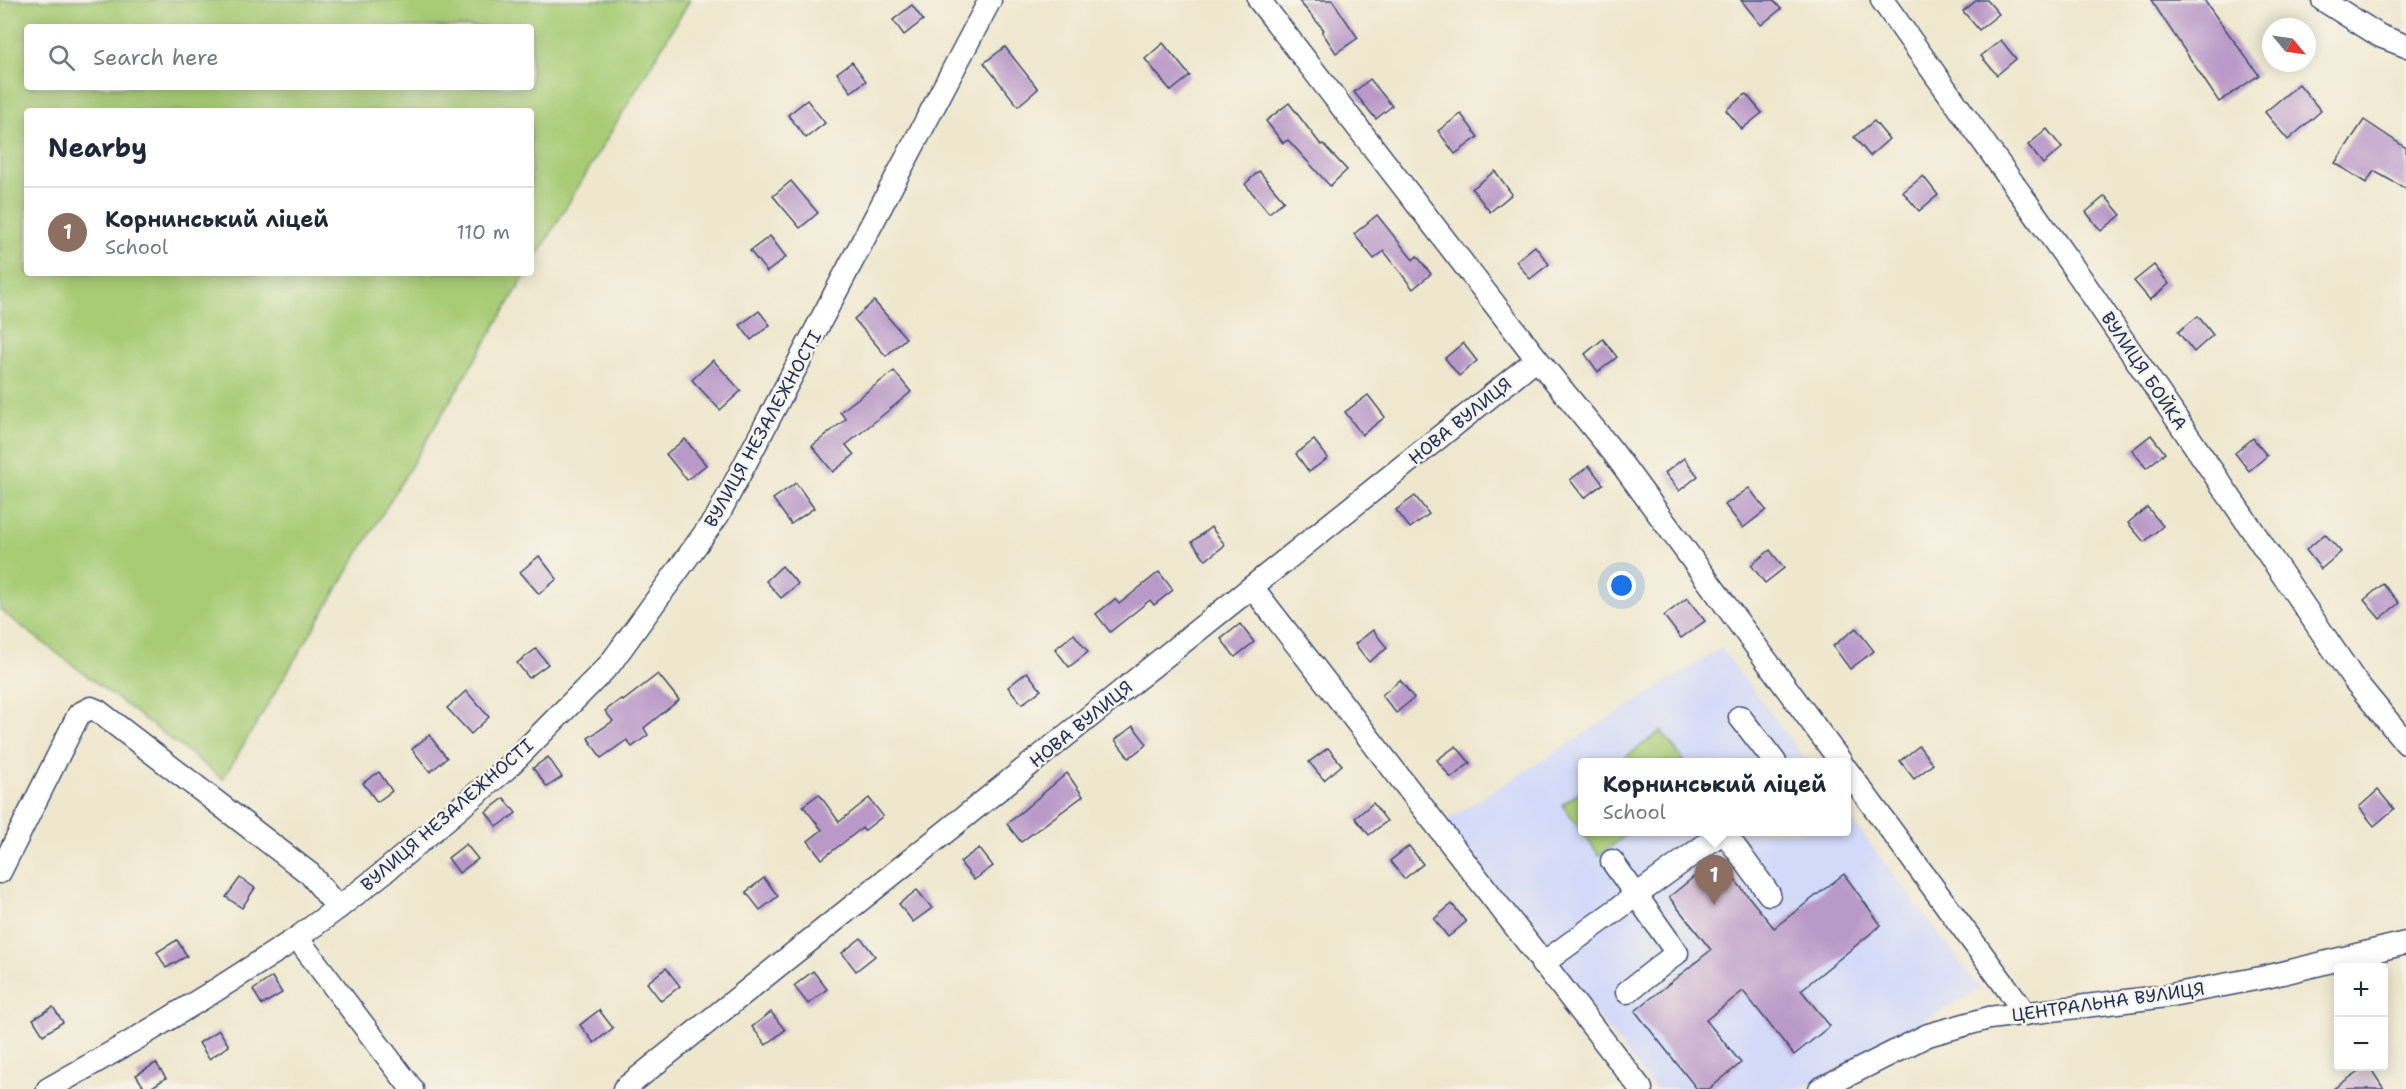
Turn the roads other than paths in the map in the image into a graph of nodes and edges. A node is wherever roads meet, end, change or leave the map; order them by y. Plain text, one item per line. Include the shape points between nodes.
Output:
1 (990, 0) edge
2 (1259, 0) edge
3 (1882, 0) edge
4 (2324, 0) edge
5 (2406, 46) edge
6 (1537, 359) junction
7 (1252, 587) junction
8 (1740, 717) dead end
9 (2406, 743) edge
10 (1772, 758) edge
11 (1832, 758) edge
12 (1851, 783) edge
13 (1717, 836) edge
14 (1728, 836) edge
15 (1611, 861) dead end
16 (0, 872) edge
17 (1637, 894) junction
18 (1769, 894) dead end
19 (338, 908) junction
20 (297, 938) junction
21 (2406, 943) edge
22 (1542, 964) junction
23 (1628, 992) dead end
24 (2026, 1014) junction
25 (48, 1089) edge
26 (412, 1089) edge
27 (624, 1089) edge
28 (1641, 1089) edge
29 (1820, 1089) edge

1 - 19 street, ВУЛИЦЯ НЕЗАЛЕЖНОСТІ via 718,515 661,596 610,664 507,768
2 - 6 street
3 - 9 street, ВУЛИЦЯ БОЙКА via 2080,277 2355,681
4 - 5 street via 2380,36
6 - 7 street, НОВА ВУЛИЦЯ
6 - 11 street via 1613,452
7 - 22 street
7 - 27 street, НОВА ВУЛИЦЯ
8 - 10 street
12 - 24 street
13 - 17 street
14 - 18 street
15 - 17 street
16 - 19 street via 79,714 91,708 310,874
17 - 22 street
17 - 23 street via 1677,953
19 - 20 street, ВУЛИЦЯ НЕЗАЛЕЖНОСТІ
20 - 25 street, ВУЛИЦЯ НЕЗАЛЕЖНОСТІ
20 - 26 street
21 - 24 street, ЦЕНТРАЛЬНА ВУЛИЦЯ via 2266,977 2166,996
22 - 28 street
24 - 29 street, ЦЕНТРАЛЬНА ВУЛИЦЯ via 1989,1018 1928,1035

